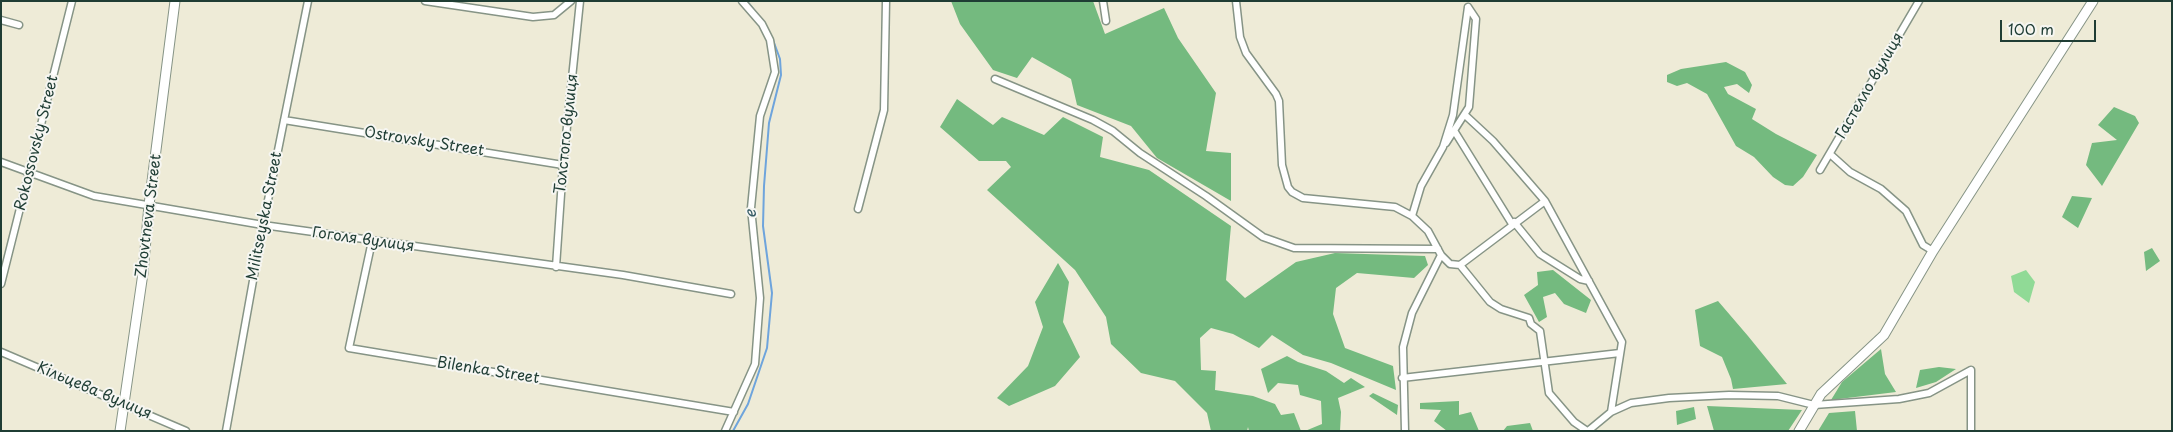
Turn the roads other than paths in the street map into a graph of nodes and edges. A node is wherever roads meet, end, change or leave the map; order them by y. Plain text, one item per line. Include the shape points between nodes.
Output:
1 (72, 1) edge
2 (175, 1) edge
3 (308, 1) edge
4 (425, 1) edge
5 (571, 1) edge
6 (580, 1) edge
7 (742, 1) edge
8 (886, 1) edge
9 (1103, 1) edge
10 (1236, 1) edge
11 (1919, 1) edge
12 (2092, 1) edge
13 (1, 20) edge
14 (1106, 21) dead end
15 (19, 25) dead end
16 (995, 79) dead end
17 (1465, 115) junction
18 (284, 120) junction
19 (1455, 132) junction
20 (1443, 147) junction
21 (1830, 154) junction
22 (1, 162) edge
23 (563, 165) junction
24 (1820, 170) dead end
25 (30, 174) junction
26 (1545, 201) junction
27 (149, 204) junction
28 (858, 209) dead end
29 (1412, 216) junction
30 (1513, 223) junction
31 (263, 225) junction
32 (372, 241) junction
33 (1933, 251) junction
34 (1439, 252) junction
35 (1460, 265) junction
36 (556, 267) junction
37 (1589, 281) junction
38 (1, 284) edge
39 (731, 294) dead end
40 (1, 352) edge
41 (1620, 353) junction
42 (1544, 363) junction
43 (1402, 378) junction
44 (123, 403) junction
45 (1814, 405) junction
46 (734, 412) junction
47 (1611, 412) junction
48 (120, 431) edge
49 (186, 431) edge
50 (226, 431) edge
51 (725, 431) edge
52 (1405, 431) edge
53 (1588, 431) edge
54 (1799, 431) edge
55 (1971, 431) edge

1 - 25 street, Rokossovsky Street
2 - 27 main road, Zhovtneva Street
3 - 18 street, Militseyska Street
4 - 5 street via 532,17 554,15
6 - 23 street, Толстого вулиця
7 - 46 street via 762,24 770,40 775,72 760,116 751,208 760,298 755,364
8 - 28 street via 884,110
9 - 14 street
10 - 29 street via 1240,37 1246,53 1279,101 1282,165 1292,192 1308,198 1395,207
11 - 21 street, Гастелло вулиця
12 - 33 main road
13 - 15 street
16 - 34 street via 1113,130 1172,176 1263,237 1278,243 1294,248
17 - 19 street
17 - 20 street via 1469,107 1476,19 1468,7 1453,115
17 - 26 street via 1499,147
18 - 23 street, Ostrovsky Street
18 - 31 street, Militseyska Street
19 - 20 street
19 - 30 street
20 - 29 street via 1421,186
21 - 24 street, Гастелло вулиця
21 - 33 street via 1850,172 1882,189 1906,211 1923,244
22 - 25 street, Гоголя вулиця
23 - 36 street, Толстого вулиця
25 - 27 street, Гоголя вулиця via 94,196
25 - 38 street, Rokossovsky Street
26 - 30 street
26 - 37 street
27 - 31 street, Гоголя вулиця
27 - 44 main road, Zhovtneva Street via 143,273
29 - 34 street via 1428,230
30 - 35 street
30 - 37 street via 1540,254 1580,279
31 - 32 street, Гоголя вулиця
31 - 50 street, Militseyska Street
32 - 36 street, Гоголя вулиця
32 - 46 street, Bilenka Street via 349,348
33 - 45 main road via 1884,335 1821,394
34 - 35 street via 1450,264
34 - 43 street via 1412,313 1402,347
35 - 42 street via 1490,302 1529,318 1540,331
36 - 39 street, Гоголя вулиця
37 - 41 street via 1622,342
40 - 44 street, Кільцева вулиця
41 - 42 street
41 - 47 street
42 - 43 street
42 - 53 street via 1549,393 1574,422
43 - 52 street
44 - 48 main road, Zhovtneva Street
44 - 49 street, Кільцева вулиця
45 - 47 street via 1778,396 1729,395 1631,403
45 - 54 main road
45 - 55 street via 1899,399 1929,393 1971,370
46 - 51 street
47 - 53 street

